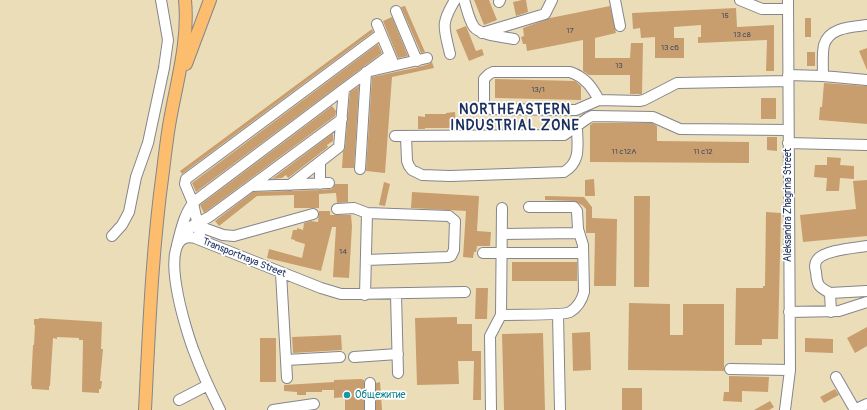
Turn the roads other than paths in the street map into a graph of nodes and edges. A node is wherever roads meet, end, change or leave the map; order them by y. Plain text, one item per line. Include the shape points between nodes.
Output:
1 (161, 0) edge
2 (185, 0) edge
3 (210, 0) edge
4 (455, 0) edge
5 (464, 0) edge
6 (552, 0) edge
7 (615, 0) edge
8 (740, 0) edge
9 (788, 4) edge
10 (396, 11) dead end
11 (867, 25) edge
12 (620, 26) dead end
13 (482, 33) junction
14 (514, 39) dead end
15 (390, 54) junction
16 (450, 54) dead end
17 (427, 58) dead end
18 (417, 61) junction
19 (395, 66) junction
20 (823, 76) junction
21 (366, 77) junction
22 (788, 78) junction
23 (867, 80) edge
24 (178, 88) junction
25 (344, 88) junction
26 (331, 98) junction
27 (599, 100) junction
28 (342, 116) junction
29 (577, 126) junction
30 (788, 130) junction
31 (395, 136) dead end
32 (406, 136) junction
33 (788, 143) junction
34 (867, 145) edge
35 (320, 162) junction
36 (360, 169) dead end
37 (290, 185) junction
38 (250, 186) junction
39 (194, 203) junction
40 (529, 207) dead end
41 (502, 208) dead end
42 (338, 209) dead end
43 (367, 213) junction
44 (313, 214) dead end
45 (198, 224) junction
46 (579, 233) junction
47 (502, 234) junction
48 (112, 236) dead end
49 (201, 240) junction
50 (177, 245) junction
51 (867, 246) edge
52 (483, 253) dead end
53 (502, 253) junction
54 (583, 253) junction
55 (366, 260) junction
56 (281, 273) junction
57 (867, 291) edge
58 (465, 292) dead end
59 (830, 293) junction
60 (365, 294) junction
61 (396, 294) junction
62 (867, 302) edge
63 (789, 312) junction
64 (831, 312) junction
65 (501, 314) junction
66 (558, 314) junction
67 (398, 354) junction
68 (340, 357) dead end
69 (354, 357) dead end
70 (286, 360) junction
71 (730, 369) dead end
72 (790, 370) junction
73 (398, 373) dead end
74 (836, 377) dead end
75 (287, 378) dead end
76 (370, 383) dead end
77 (208, 385) junction
78 (179, 400) dead end
79 (314, 404) dead end
80 (867, 404) edge
81 (145, 410) edge
82 (220, 410) edge
83 (273, 410) edge
84 (370, 410) edge
85 (491, 410) edge
86 (560, 410) edge
87 (785, 410) edge
88 (854, 410) edge

1 - 48 street via 168,40 164,68 148,143 136,177 129,212
2 - 24 main road
3 - 24 main road
4 - 16 street via 444,22
5 - 13 street via 474,27
6 - 13 street via 545,14
7 - 12 street
8 - 9 street via 762,9
9 - 22 street, Aleksandra Zhagrina Street
10 - 18 street
11 - 20 street via 836,31 828,37 824,45
13 - 14 street
15 - 19 street
15 - 21 street
15 - 39 street via 379,29 186,179 185,184
17 - 18 street
18 - 19 street
19 - 21 street
20 - 22 street
20 - 23 street
21 - 25 street
21 - 36 street
22 - 27 street via 677,83 644,100
22 - 30 street, Aleksandra Zhagrina Street
24 - 81 main road via 166,146 158,219 151,290
25 - 26 street
25 - 28 street
26 - 28 street
26 - 39 street
27 - 27 street via 588,82 570,72 493,72 484,79 484,101 491,109 576,110
28 - 35 street via 339,147
28 - 38 street
29 - 30 street via 592,116 653,117 680,129
29 - 32 street via 564,135
29 - 32 street via 576,159 564,172 422,175 409,166
30 - 33 street, Aleksandra Zhagrina Street
31 - 32 street
33 - 34 street
33 - 63 street, Aleksandra Zhagrina Street
35 - 37 street
35 - 37 street via 325,184
37 - 38 street
38 - 45 street
39 - 45 street
39 - 50 street via 183,221
40 - 46 street via 574,208 577,211
41 - 47 street
42 - 43 street via 354,208
43 - 55 street
43 - 55 street via 449,216 455,224 454,250 451,256
44 - 45 street via 234,236 223,235
45 - 49 street
45 - 50 street via 188,229
46 - 47 street
46 - 54 street
47 - 53 street
49 - 50 street, Transportnaya Street via 188,237
49 - 56 street, Transportnaya Street
50 - 77 street via 174,268 180,306 194,352
51 - 59 street via 827,253 817,260 816,282
52 - 53 street
53 - 54 street
53 - 65 street
54 - 66 street via 583,298 570,312
55 - 60 street
56 - 60 street, Transportnaya Street via 341,294
56 - 70 street
57 - 59 street
58 - 61 street, Transportnaya Street
59 - 64 street
60 - 61 street, Transportnaya Street
61 - 67 street
62 - 64 street via 843,311
63 - 64 street
63 - 72 street, Aleksandra Zhagrina Street
65 - 66 street
65 - 85 street via 490,336
66 - 86 street
67 - 69 street
67 - 73 street
68 - 70 street
70 - 75 street
71 - 72 street
72 - 87 street, Aleksandra Zhagrina Street
74 - 88 street
76 - 84 street
77 - 78 street
77 - 82 street
79 - 83 street
80 - 88 street

